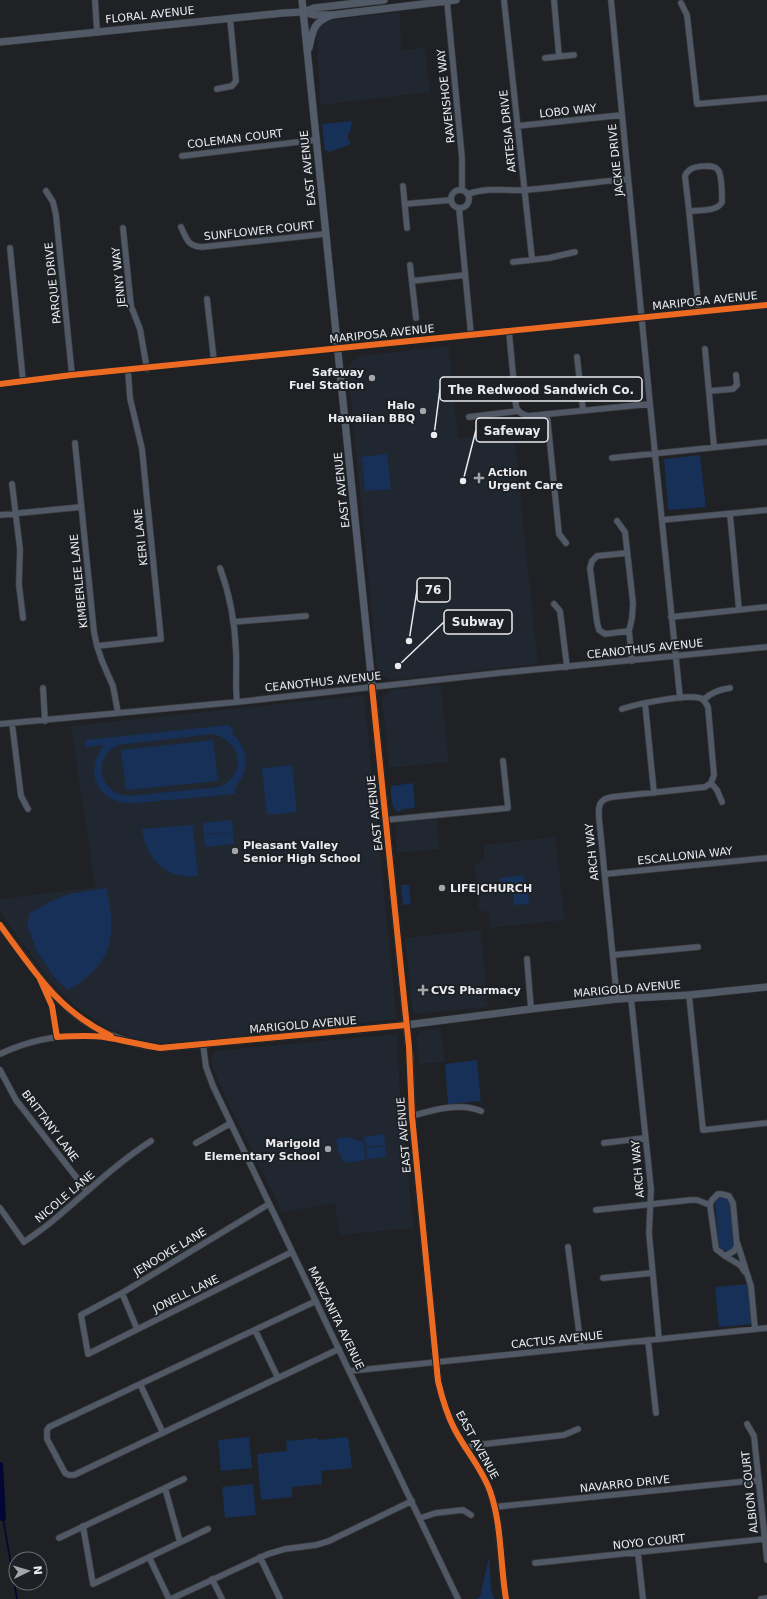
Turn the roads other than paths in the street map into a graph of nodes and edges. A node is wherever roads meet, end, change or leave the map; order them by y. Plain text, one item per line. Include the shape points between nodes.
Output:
1 (94, 0) edge
2 (302, 0) edge
3 (384, 0) edge
4 (456, 0) edge
5 (504, 0) edge
6 (554, 0) edge
7 (611, 0) edge
8 (447, 1) junction
9 (681, 3) dead end
10 (303, 12) junction
11 (332, 15) junction
12 (230, 18) junction
13 (97, 31) junction
14 (0, 42) edge
15 (308, 54) junction
16 (574, 55) dead end
17 (560, 56) junction
18 (545, 58) dead end
19 (217, 89) dead end
20 (767, 98) edge
21 (622, 115) junction
22 (517, 126) junction
23 (316, 140) junction
24 (182, 156) dead end
25 (628, 179) junction
26 (402, 186) dead end
27 (462, 189) junction
28 (525, 190) junction
29 (46, 191) dead end
30 (468, 194) junction
31 (451, 200) junction
32 (405, 204) junction
33 (459, 208) junction
34 (689, 211) junction
35 (181, 227) dead end
36 (123, 228) dead end
37 (407, 228) dead end
38 (325, 234) junction
39 (10, 248) dead end
40 (575, 252) dead end
41 (532, 260) junction
42 (513, 262) dead end
43 (410, 265) dead end
44 (465, 275) junction
45 (412, 281) junction
46 (207, 299) dead end
47 (767, 305) edge
48 (699, 312) junction
49 (416, 318) dead end
50 (642, 318) junction
51 (509, 332) junction
52 (471, 335) junction
53 (338, 348) junction
54 (705, 349) dead end
55 (577, 357) dead end
56 (214, 361) junction
57 (147, 369) junction
58 (128, 370) junction
59 (72, 375) junction
60 (736, 375) dead end
61 (23, 381) junction
62 (0, 384) edge
63 (709, 391) junction
64 (650, 404) junction
65 (583, 410) junction
66 (518, 411) junction
67 (547, 414) junction
68 (469, 417) dead end
69 (767, 442) edge
70 (75, 443) dead end
71 (714, 447) junction
72 (655, 453) junction
73 (612, 458) dead end
74 (12, 484) dead end
75 (81, 507) junction
76 (767, 510) edge
77 (16, 513) junction
78 (730, 514) junction
79 (0, 516) edge
80 (662, 520) junction
81 (617, 521) dead end
82 (566, 544) dead end
83 (627, 553) junction
84 (220, 568) dead end
85 (554, 604) dead end
86 (767, 607) edge
87 (740, 610) junction
88 (306, 616) dead end
89 (671, 617) junction
90 (23, 618) dead end
91 (233, 622) junction
92 (629, 631) junction
93 (97, 646) junction
94 (767, 647) edge
95 (676, 656) junction
96 (632, 661) junction
97 (567, 667) junction
98 (372, 687) junction
99 (43, 688) dead end
100 (730, 688) dead end
101 (680, 698) junction
102 (703, 700) junction
103 (237, 702) junction
104 (645, 703) junction
105 (622, 709) dead end
106 (118, 713) junction
107 (45, 721) junction
108 (12, 723) junction
109 (0, 724) edge
110 (503, 761) dead end
111 (712, 783) junction
112 (654, 793) junction
113 (722, 802) dead end
114 (28, 809) dead end
115 (386, 820) junction
116 (767, 858) edge
117 (605, 874) junction
118 (0, 924) edge
119 (698, 947) dead end
120 (613, 955) junction
121 (526, 959) dead end
122 (40, 979) junction
123 (767, 987) edge
124 (689, 995) junction
125 (631, 998) junction
126 (616, 999) junction
127 (532, 1008) junction
128 (406, 1025) junction
129 (57, 1037) junction
130 (120, 1040) junction
131 (202, 1044) junction
132 (0, 1054) edge
133 (0, 1070) edge
134 (481, 1111) dead end
135 (412, 1116) junction
136 (231, 1123) junction
137 (767, 1123) edge
138 (645, 1138) junction
139 (151, 1141) dead end
140 (604, 1142) dead end
141 (196, 1143) dead end
142 (87, 1191) junction
143 (269, 1204) junction
144 (651, 1204) junction
145 (710, 1205) junction
146 (0, 1208) edge
147 (596, 1210) dead end
148 (737, 1241) junction
149 (568, 1247) dead end
150 (292, 1252) junction
151 (725, 1256) junction
152 (652, 1273) junction
153 (749, 1277) junction
154 (603, 1278) dead end
155 (122, 1293) junction
156 (316, 1301) junction
157 (767, 1328) edge
158 (137, 1329) junction
159 (755, 1329) junction
160 (255, 1330) junction
161 (659, 1338) junction
162 (648, 1340) junction
163 (581, 1347) junction
164 (339, 1349) junction
165 (88, 1354) joint
166 (436, 1362) junction
167 (350, 1371) junction
168 (278, 1378) junction
169 (140, 1384) junction
170 (656, 1413) dead end
171 (747, 1424) dead end
172 (578, 1430) dead end
173 (163, 1433) junction
174 (465, 1448) junction
175 (184, 1479) dead end
176 (758, 1480) junction
177 (165, 1488) junction
178 (412, 1501) junction
179 (494, 1507) junction
180 (470, 1515) dead end
181 (420, 1518) junction
182 (84, 1526) junction
183 (208, 1529) dead end
184 (59, 1538) dead end
185 (765, 1539) junction
186 (180, 1542) junction
187 (638, 1553) junction
188 (149, 1557) junction
189 (260, 1557) junction
190 (767, 1560) edge
191 (535, 1563) dead end
192 (212, 1579) junction
193 (278, 1598) edge
194 (767, 1598) edge
195 (170, 1599) edge
196 (222, 1599) edge
197 (458, 1599) edge
198 (506, 1599) edge
199 (643, 1599) edge
200 (761, 1599) edge

1 - 13 street
2 - 10 main road, EAST AVENUE
3 - 10 street, FLORAL AVENUE via 314,8
4 - 8 street, FLORAL AVENUE
5 - 22 street, ARTESIA DRIVE
6 - 17 street
7 - 21 street, JACKIE DRIVE
8 - 11 street, FLORAL AVENUE
8 - 27 street, RAVENSHOE WAY via 462,158
9 - 20 street via 687,15 697,104
10 - 11 street, FLORAL AVENUE
10 - 12 street, FLORAL AVENUE
10 - 15 main road, EAST AVENUE
11 - 15 main road via 317,23
12 - 13 street, FLORAL AVENUE
12 - 19 street via 236,81 232,86
13 - 14 street, FLORAL AVENUE
15 - 23 main road, EAST AVENUE
16 - 17 street
17 - 18 street
21 - 22 street, LOBO WAY
21 - 25 street, JACKIE DRIVE
22 - 28 street, ARTESIA DRIVE
23 - 24 street, COLEMAN COURT
23 - 38 main road, EAST AVENUE
25 - 28 street
25 - 50 street, JACKIE DRIVE
26 - 32 street
27 - 30 street
27 - 31 street via 455,191
28 - 30 street via 488,190
28 - 41 street, ARTESIA DRIVE
29 - 59 street, PARQUE DRIVE via 53,202 56,215
30 - 33 street via 467,205
31 - 32 street
31 - 33 street
32 - 37 street
33 - 44 street
34 - 34 street via 685,176 687,172 694,168 716,168 720,174 720,206
34 - 48 street
35 - 38 street, SUNFLOWER COURT via 192,246 202,247
36 - 57 street, JENNY WAY via 131,306 140,329
38 - 53 main road, EAST AVENUE
39 - 61 street
40 - 41 street
41 - 42 street
43 - 45 street
44 - 45 street
44 - 52 street
45 - 49 street
46 - 56 street
47 - 48 street, MARIPOSA AVENUE
48 - 50 street, MARIPOSA AVENUE
50 - 51 street, MARIPOSA AVENUE
50 - 64 street, JACKIE DRIVE
51 - 52 street, MARIPOSA AVENUE
51 - 66 street
52 - 53 street, MARIPOSA AVENUE
53 - 56 street, MARIPOSA AVENUE
53 - 98 main road, EAST AVENUE
54 - 63 street
55 - 65 street
56 - 57 street, MARIPOSA AVENUE
57 - 58 street, MARIPOSA AVENUE
58 - 59 street, MARIPOSA AVENUE
58 - 93 street, KERI LANE via 130,398 142,449 161,639
59 - 61 street, MARIPOSA AVENUE
60 - 63 street via 736,385 733,389
61 - 62 street, MARIPOSA AVENUE
63 - 71 street
64 - 65 street
64 - 72 street, JACKIE DRIVE
65 - 67 street
66 - 67 street via 528,416
66 - 68 street
67 - 82 street via 559,534
69 - 71 street
70 - 75 street, KIMBERLEE LANE
71 - 72 street
72 - 73 street
72 - 80 street, JACKIE DRIVE
74 - 77 street
75 - 77 street
75 - 93 street, KIMBERLEE LANE
76 - 78 street
77 - 79 street
77 - 90 street
78 - 80 street
78 - 87 street
80 - 89 street, JACKIE DRIVE
81 - 83 street via 625,532
83 - 92 street via 633,603
83 - 92 street via 597,556 590,568 599,630 605,634
84 - 91 street via 228,589
85 - 97 street via 560,611
86 - 87 street
87 - 89 street
88 - 91 street
89 - 95 street, JACKIE DRIVE
91 - 103 street
92 - 96 street
93 - 106 street, KIMBERLEE LANE via 113,686
94 - 95 street, CEANOTHUS AVENUE
95 - 96 street, CEANOTHUS AVENUE
95 - 101 street, JACKIE DRIVE
96 - 97 street, CEANOTHUS AVENUE
97 - 98 street, CEANOTHUS AVENUE
98 - 103 street, CEANOTHUS AVENUE
98 - 115 main road, EAST AVENUE
99 - 107 street
100 - 102 street via 716,690
101 - 102 street
101 - 104 street
102 - 111 street via 708,707 714,768
103 - 106 street, CEANOTHUS AVENUE
104 - 105 street
104 - 112 street
106 - 107 street, CEANOTHUS AVENUE
107 - 108 street, CEANOTHUS AVENUE
108 - 109 street, CEANOTHUS AVENUE
108 - 114 street via 21,796
110 - 115 street via 508,808
111 - 112 street via 705,787
111 - 113 street
112 - 117 street, ARCH WAY via 602,800 598,809
115 - 128 main road, EAST AVENUE
116 - 117 street, ESCALLONIA WAY
117 - 120 street, ARCH WAY
118 - 122 street
119 - 120 street
120 - 126 street, ARCH WAY
121 - 127 street
122 - 129 street via 52,1006
122 - 130 street via 55,997 79,1018
123 - 124 street, MARIGOLD AVENUE
124 - 125 street, MARIGOLD AVENUE
124 - 137 street via 703,1130
125 - 126 street, MARIGOLD AVENUE
125 - 138 street, ARCH WAY
126 - 127 street, MARIGOLD AVENUE
127 - 128 street, MARIGOLD AVENUE
128 - 131 street, MARIGOLD AVENUE
128 - 135 main road, EAST AVENUE
129 - 130 street via 102,1037
129 - 132 street
130 - 131 street, MARIGOLD AVENUE via 160,1048
131 - 136 street, MANZANITA AVENUE via 206,1067
133 - 142 street, BRITTANY LANE via 16,1100
134 - 135 street via 466,1107 448,1108
135 - 166 main road, EAST AVENUE
136 - 141 street
136 - 143 street, MANZANITA AVENUE
138 - 140 street
138 - 144 street, ARCH WAY
139 - 142 street, NICOLE LANE
142 - 146 street, NICOLE LANE via 24,1242
143 - 150 street, MANZANITA AVENUE
143 - 155 street, JENOOKE LANE
144 - 145 street via 696,1200
144 - 147 street
144 - 152 street, ARCH WAY via 648,1220
145 - 148 street via 718,1194 725,1194 732,1199
145 - 151 street via 716,1250
148 - 151 street via 734,1251
148 - 153 street
149 - 163 street
150 - 156 street, MANZANITA AVENUE
150 - 158 street, JONELL LANE
151 - 153 street via 740,1265
152 - 154 street
152 - 161 street, ARCH WAY
153 - 159 street
155 - 158 street
155 - 165 street, JENOOKE LANE via 81,1315
156 - 160 street
156 - 164 street, MANZANITA AVENUE
157 - 159 street, CACTUS AVENUE
158 - 165 street, JONELL LANE
159 - 161 street, CACTUS AVENUE
160 - 168 street
160 - 169 street
161 - 162 street, CACTUS AVENUE
162 - 163 street, CACTUS AVENUE
162 - 170 street
163 - 166 street, CACTUS AVENUE
164 - 167 street, MANZANITA AVENUE
164 - 168 street
166 - 167 street, CACTUS AVENUE
166 - 174 main road, EAST AVENUE via 443,1401
167 - 178 street, MANZANITA AVENUE
168 - 173 street
169 - 173 street
169 - 173 street via 49,1428 46,1439 65,1473 74,1475
171 - 176 street, ALBION COURT via 754,1436
172 - 174 street via 564,1435
174 - 179 main road, EAST AVENUE via 484,1476
175 - 177 street
176 - 179 street, NAVARRO DRIVE
176 - 185 street, ALBION COURT
177 - 182 street
177 - 186 street
178 - 181 street, MANZANITA AVENUE
178 - 189 street via 329,1541 276,1551
179 - 198 main road, EAST AVENUE
180 - 181 street via 463,1510
181 - 197 street, MANZANITA AVENUE
182 - 184 street
182 - 188 street via 93,1584
183 - 186 street
185 - 187 street, NOYO COURT
185 - 190 street, ALBION COURT
186 - 188 street
187 - 191 street, NOYO COURT
187 - 199 street
188 - 195 street
189 - 192 street
189 - 193 street
192 - 195 street
192 - 196 street
194 - 200 street

